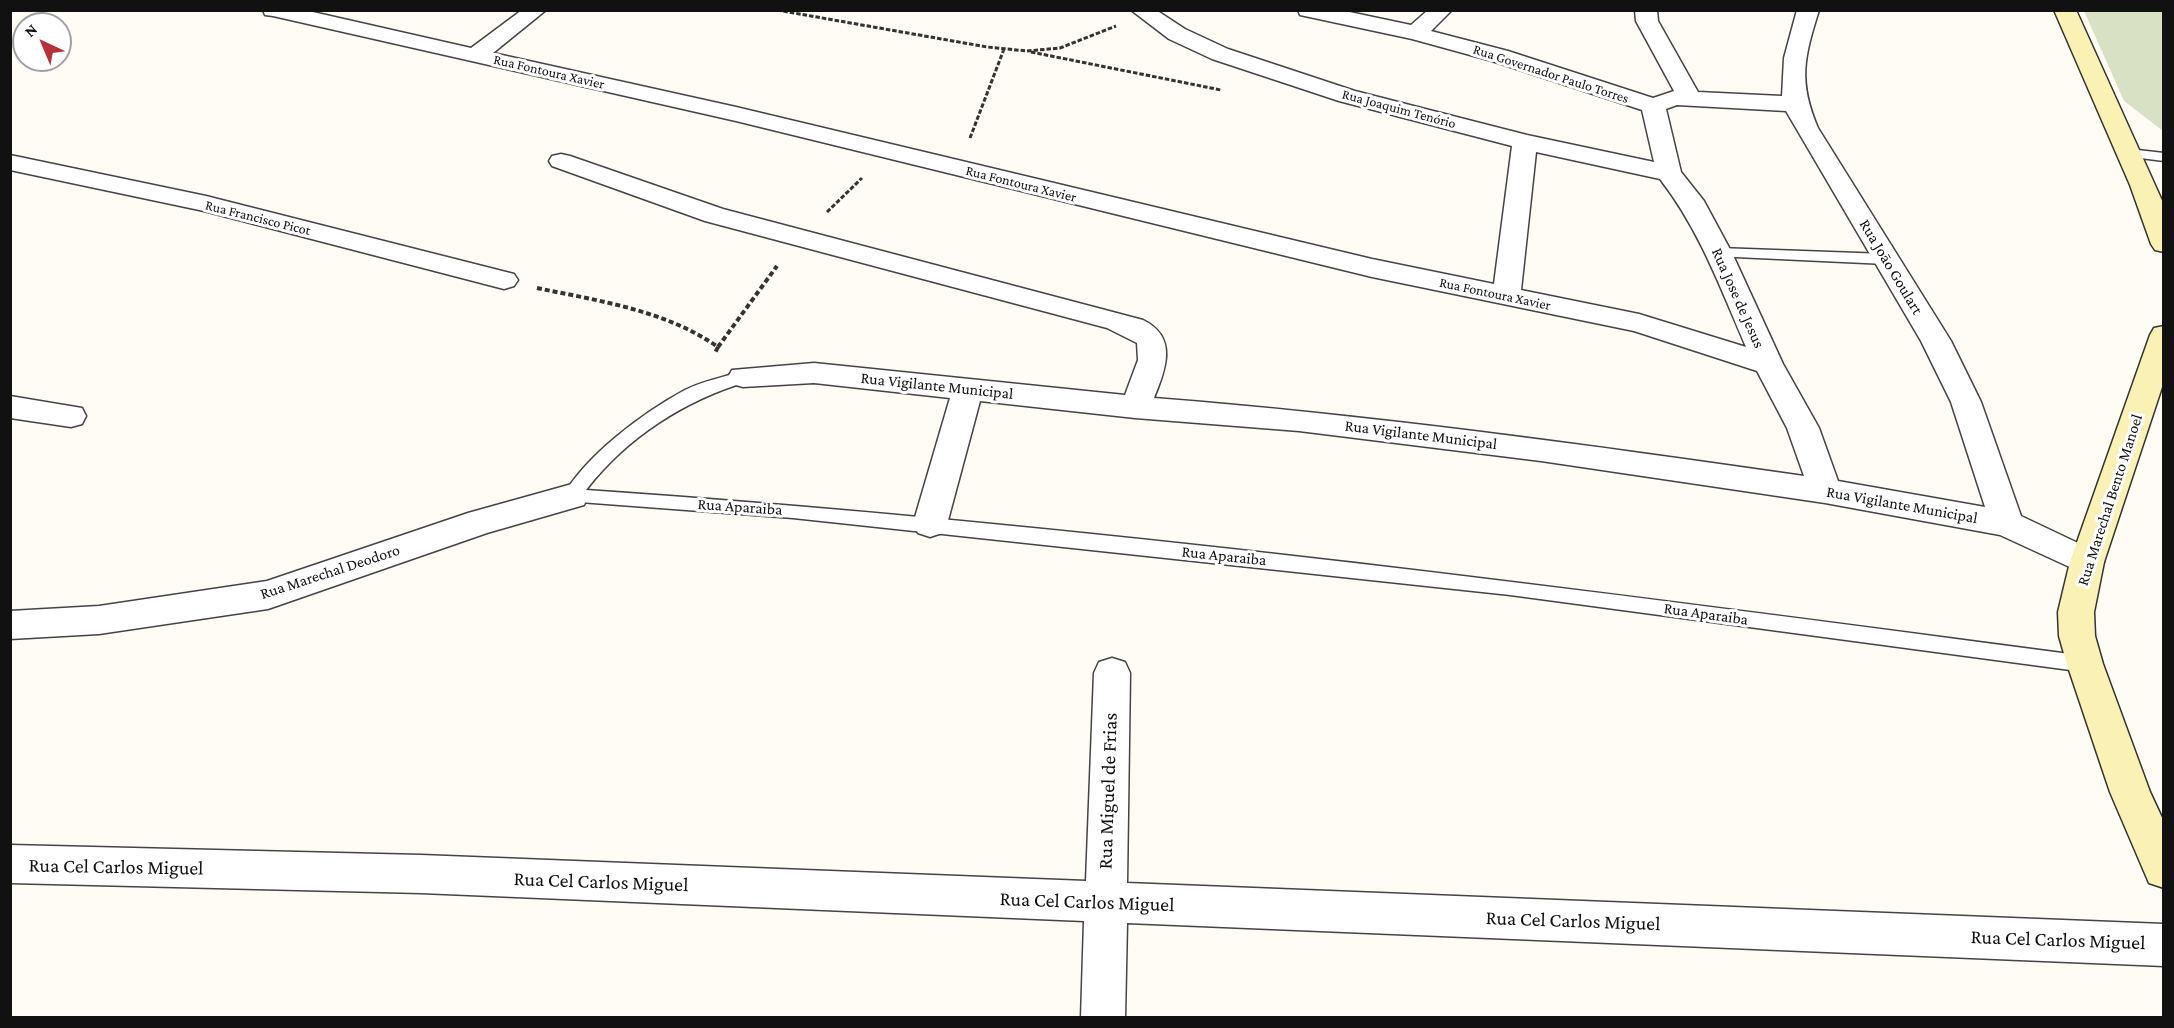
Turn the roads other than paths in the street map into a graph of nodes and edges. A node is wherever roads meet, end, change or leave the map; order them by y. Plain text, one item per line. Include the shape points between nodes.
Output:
1 (273, 10) edge
2 (536, 10) edge
3 (1308, 10) edge
4 (1442, 10) edge
5 (1646, 10) edge
6 (1808, 10) edge
7 (2065, 10) edge
8 (1143, 13) edge
9 (1415, 33) junction
10 (476, 55) junction
11 (1690, 99) junction
12 (1795, 104) junction
13 (1653, 106) junction
14 (1525, 142) junction
15 (2128, 153) junction
16 (2163, 156) edge
17 (561, 161) dead end
18 (10, 162) edge
19 (1669, 173) junction
20 (2163, 244) edge
21 (1719, 253) junction
22 (1886, 259) junction
23 (504, 280) road end
24 (1506, 296) junction
25 (2163, 335) edge
26 (1768, 363) junction
27 (742, 377) joint
28 (968, 389) junction
29 (1135, 406) junction
30 (10, 407) edge
31 (71, 416) dead end
32 (1825, 491) junction
33 (572, 496) junction
34 (930, 524) junction
35 (2007, 524) junction
36 (2087, 562) junction
37 (10, 625) edge
38 (2085, 664) junction
39 (1112, 673) dead end
40 (10, 864) edge
41 (2163, 869) edge
42 (1105, 902) junction
43 (2163, 945) edge
44 (1103, 1017) edge

1 - 10 street, Rua Fontoura Xavier
2 - 10 street
3 - 9 street, Rua Governador Paulo Torres
4 - 9 street
5 - 11 street via 1647,21
6 - 12 street, Rua Joāo Goulart via 1798,48
7 - 15 main road
8 - 14 street, Rua Joaquim Tenório via 1220,54 1347,96
9 - 13 street, Rua Governador Paulo Torres
10 - 24 street, Rua Fontoura Xavier via 1372,268
11 - 12 street
11 - 13 street via 1675,98
12 - 22 street, Rua Joāo Goulart
13 - 19 street, Rua Jose de Jesus
14 - 19 street, Rua Joaquim Tenório
14 - 24 street
15 - 16 lane
15 - 20 main road
17 - 29 street via 714,215 1117,321 1148,337 1154,353
18 - 23 street, Rua Francisco Picot via 206,204
19 - 21 street, Rua Jose de Jesus via 1691,201
21 - 22 lane
21 - 26 street, Rua Jose de Jesus
22 - 35 street, Rua Joāo Goulart via 1936,341 1966,402
24 - 26 street, Rua Fontoura Xavier via 1639,323
25 - 36 main road, Rua Marechal Bento Manoel
26 - 32 street, Rua Jose de Jesus via 1803,429
27 - 28 street, Rua Vigilante Municipal via 814,373
27 - 33 lane via 692,394 615,448 591,470
28 - 29 street, Rua Vigilante Municipal
28 - 34 street
29 - 32 street, Rua Vigilante Municipal via 1311,421
30 - 31 street
32 - 35 street, Rua Vigilante Municipal
33 - 34 lane, Rua Aparaiba
33 - 37 street, Rua Marechal Deodoro via 480,522 268,595 99,620
34 - 38 lane, Rua Aparaiba via 1510,587
35 - 36 street, Rua Vigilante Municipal
36 - 38 main road, Rua Marechal Bento Manoel via 2076,612 2077,636
38 - 41 main road, Rua Marechal Bento Manoel via 2130,792
39 - 42 street, Rua Miguel de Frias
40 - 42 street, Rua Cel Carlos Miguel via 421,874
42 - 43 street, Rua Cel Carlos Miguel
42 - 44 street, Rua Miguel de Frias

